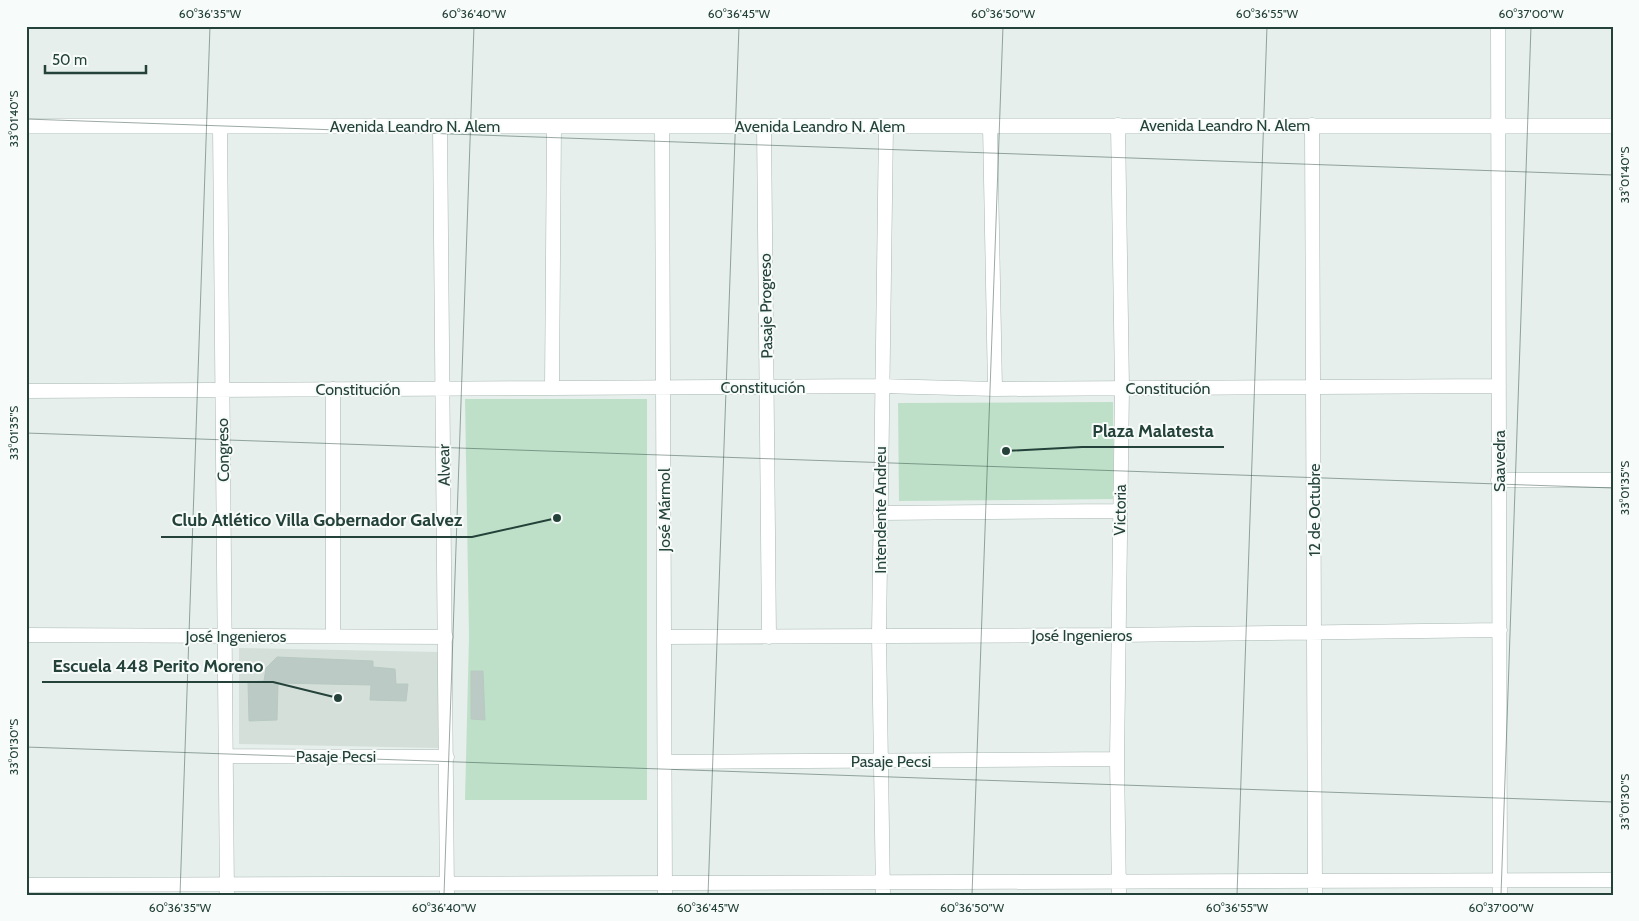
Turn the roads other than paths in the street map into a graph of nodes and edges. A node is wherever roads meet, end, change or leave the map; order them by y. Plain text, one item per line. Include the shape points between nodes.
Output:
1 (1498, 26) edge
2 (1118, 125) junction
3 (1312, 125) junction
4 (1499, 125) junction
5 (26, 126) edge
6 (220, 126) junction
7 (440, 126) junction
8 (554, 126) junction
9 (662, 126) junction
10 (764, 126) junction
11 (886, 126) junction
12 (990, 126) junction
13 (1613, 126) edge
14 (880, 386) junction
15 (1499, 386) junction
16 (766, 387) junction
17 (1313, 387) junction
18 (552, 388) junction
19 (663, 388) junction
20 (1122, 388) junction
21 (443, 389) junction
22 (995, 389) junction
23 (222, 390) junction
24 (333, 390) junction
25 (26, 391) edge
26 (1498, 480) junction
27 (1613, 480) edge
28 (1120, 511) junction
29 (880, 513) junction
30 (1500, 630) junction
31 (1314, 632) junction
32 (26, 635) edge
33 (1118, 635) junction
34 (226, 636) junction
35 (333, 636) junction
36 (879, 636) junction
37 (446, 637) junction
38 (664, 637) junction
39 (769, 637) junction
40 (226, 756) junction
41 (447, 757) junction
42 (1117, 759) junction
43 (881, 761) junction
44 (666, 762) junction
45 (1613, 880) edge
46 (26, 885) edge
47 (1119, 888) edge
48 (1315, 888) edge
49 (1500, 888) edge
50 (665, 889) edge
51 (883, 889) edge
52 (227, 890) edge
53 (447, 890) edge

1 - 4 street, Saavedra
2 - 3 street, Avenida Leandro N. Alem
2 - 12 street, Avenida Leandro N. Alem
2 - 20 street, Victoria
3 - 4 street, Avenida Leandro N. Alem
3 - 17 street, 12 de Octubre
4 - 13 street, Avenida Leandro N. Alem
4 - 15 street, Saavedra
5 - 6 street, Avenida Leandro N. Alem
6 - 7 street, Avenida Leandro N. Alem
6 - 23 street, Congreso
7 - 8 street, Avenida Leandro N. Alem
7 - 21 street, Alvear
8 - 9 street, Avenida Leandro N. Alem
8 - 18 street
9 - 10 street, Avenida Leandro N. Alem
9 - 19 street, José Mármol
10 - 11 street, Avenida Leandro N. Alem
10 - 16 street, Pasaje Progreso
11 - 12 street, Avenida Leandro N. Alem
11 - 14 street, Intendente Andreu
12 - 22 street
14 - 16 street, Constitución
14 - 22 street, Constitución
14 - 29 street, Intendente Andreu
15 - 17 street, Constitución
15 - 26 street, Saavedra
16 - 19 street, Constitución
16 - 39 street, Pasaje Progreso
17 - 20 street, Constitución
17 - 31 street, 12 de Octubre
18 - 19 street, Constitución
18 - 21 street, Constitución
19 - 38 street, José Mármol
20 - 22 street, Constitución
20 - 28 street, Victoria
21 - 24 street, Constitución
21 - 37 street, Alvear
23 - 24 street, Constitución
23 - 25 street, Constitución
23 - 34 street, Congreso
24 - 35 street
26 - 27 street
26 - 30 street, Saavedra
28 - 29 street
28 - 33 street, Victoria
29 - 36 street, Intendente Andreu
30 - 31 street, José Ingenieros
30 - 49 street, Saavedra
31 - 33 street, José Ingenieros
31 - 48 street, 12 de Octubre
32 - 34 street, José Ingenieros
33 - 36 street, José Ingenieros
33 - 42 street, Victoria
34 - 35 street, José Ingenieros
34 - 40 street, Congreso
35 - 37 street, José Ingenieros
36 - 39 street, José Ingenieros
36 - 43 street, Intendente Andreu
37 - 41 street, Alvear
38 - 39 street, José Ingenieros
38 - 44 street, José Mármol
40 - 41 street, Pasaje Pecsi
40 - 52 street, Congreso
41 - 53 street, Alvear
42 - 43 street, Pasaje Pecsi
42 - 47 street, Victoria
43 - 44 street, Pasaje Pecsi
43 - 51 street, Intendente Andreu
44 - 50 street, José Mármol
45 - 49 street
46 - 52 street
47 - 48 street
47 - 51 street
48 - 49 street
50 - 51 street
50 - 53 street
52 - 53 street

